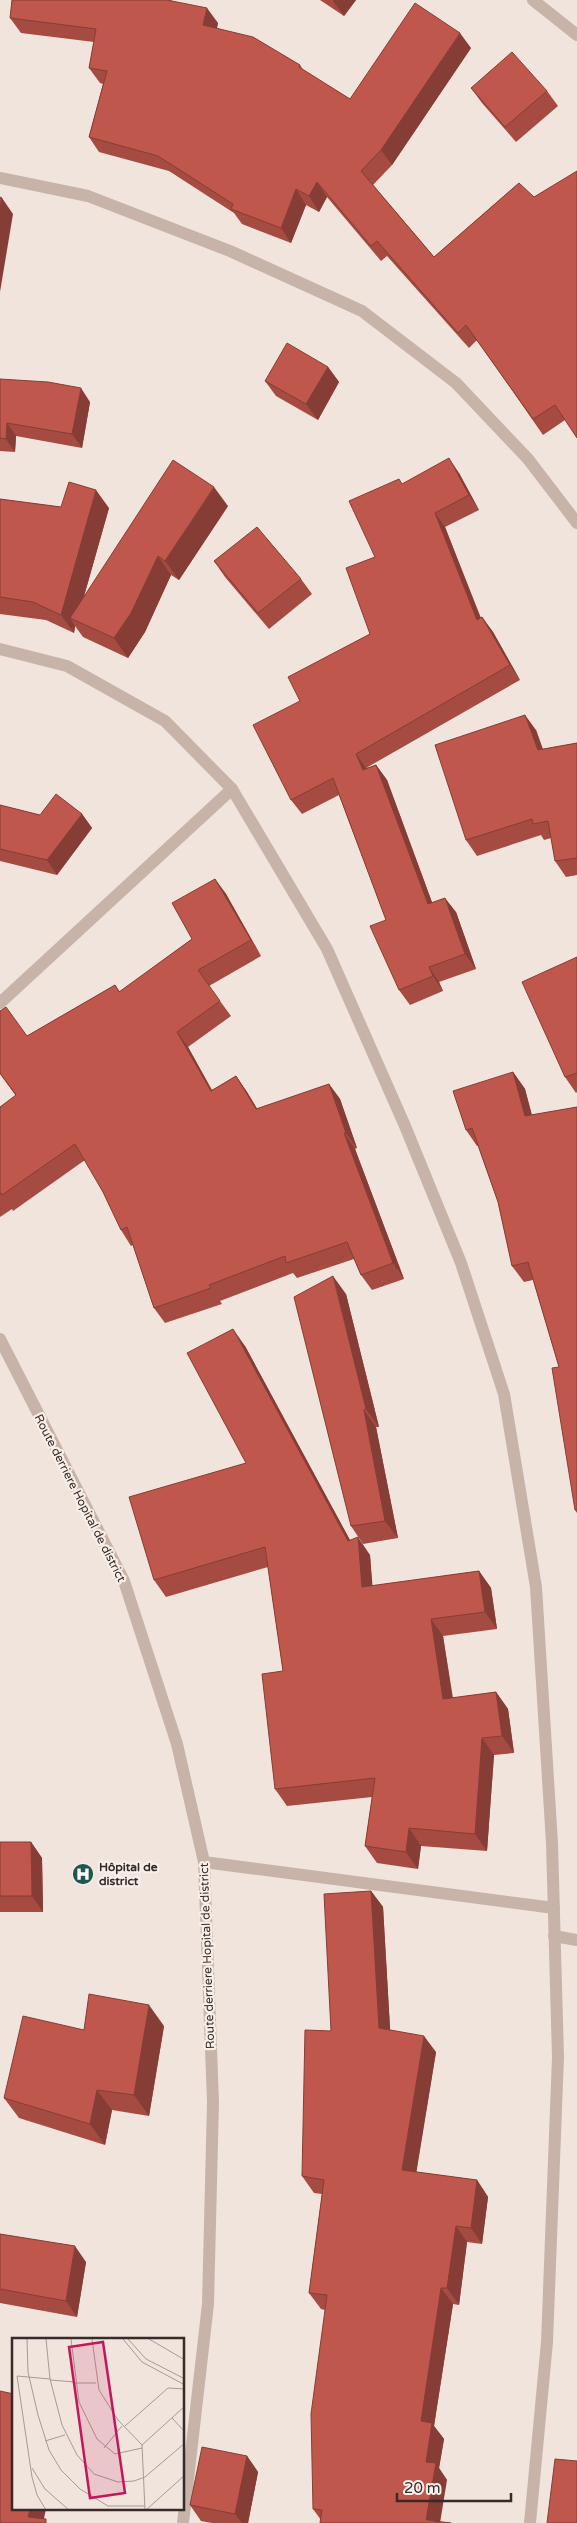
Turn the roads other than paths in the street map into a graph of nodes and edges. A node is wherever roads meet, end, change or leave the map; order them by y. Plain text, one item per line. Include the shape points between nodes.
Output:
1 (533, 0) edge
2 (577, 35) edge
3 (0, 178) edge
4 (577, 523) edge
5 (0, 649) edge
6 (232, 789) junction
7 (0, 1003) edge
8 (0, 1339) edge
9 (204, 1862) junction
10 (554, 1908) junction
11 (554, 1936) junction
12 (577, 1940) edge
13 (185, 2505) edge
14 (184, 2510) edge
15 (183, 2523) edge
16 (530, 2523) edge

1 - 2 street
3 - 4 street via 88,196 230,251 362,311 456,383 528,459
5 - 6 street via 67,666 165,721
6 - 7 street
6 - 10 street via 327,949 461,1263 504,1394 536,1587
8 - 9 street, Route derriere Hopital de district via 124,1581 177,1744
9 - 10 street
9 - 13 street, Route derriere Hopital de district via 213,2102 208,2304
10 - 11 street
11 - 12 street
11 - 16 street via 558,2057 547,2342
14 - 15 street, Route derriere Hopital de district

